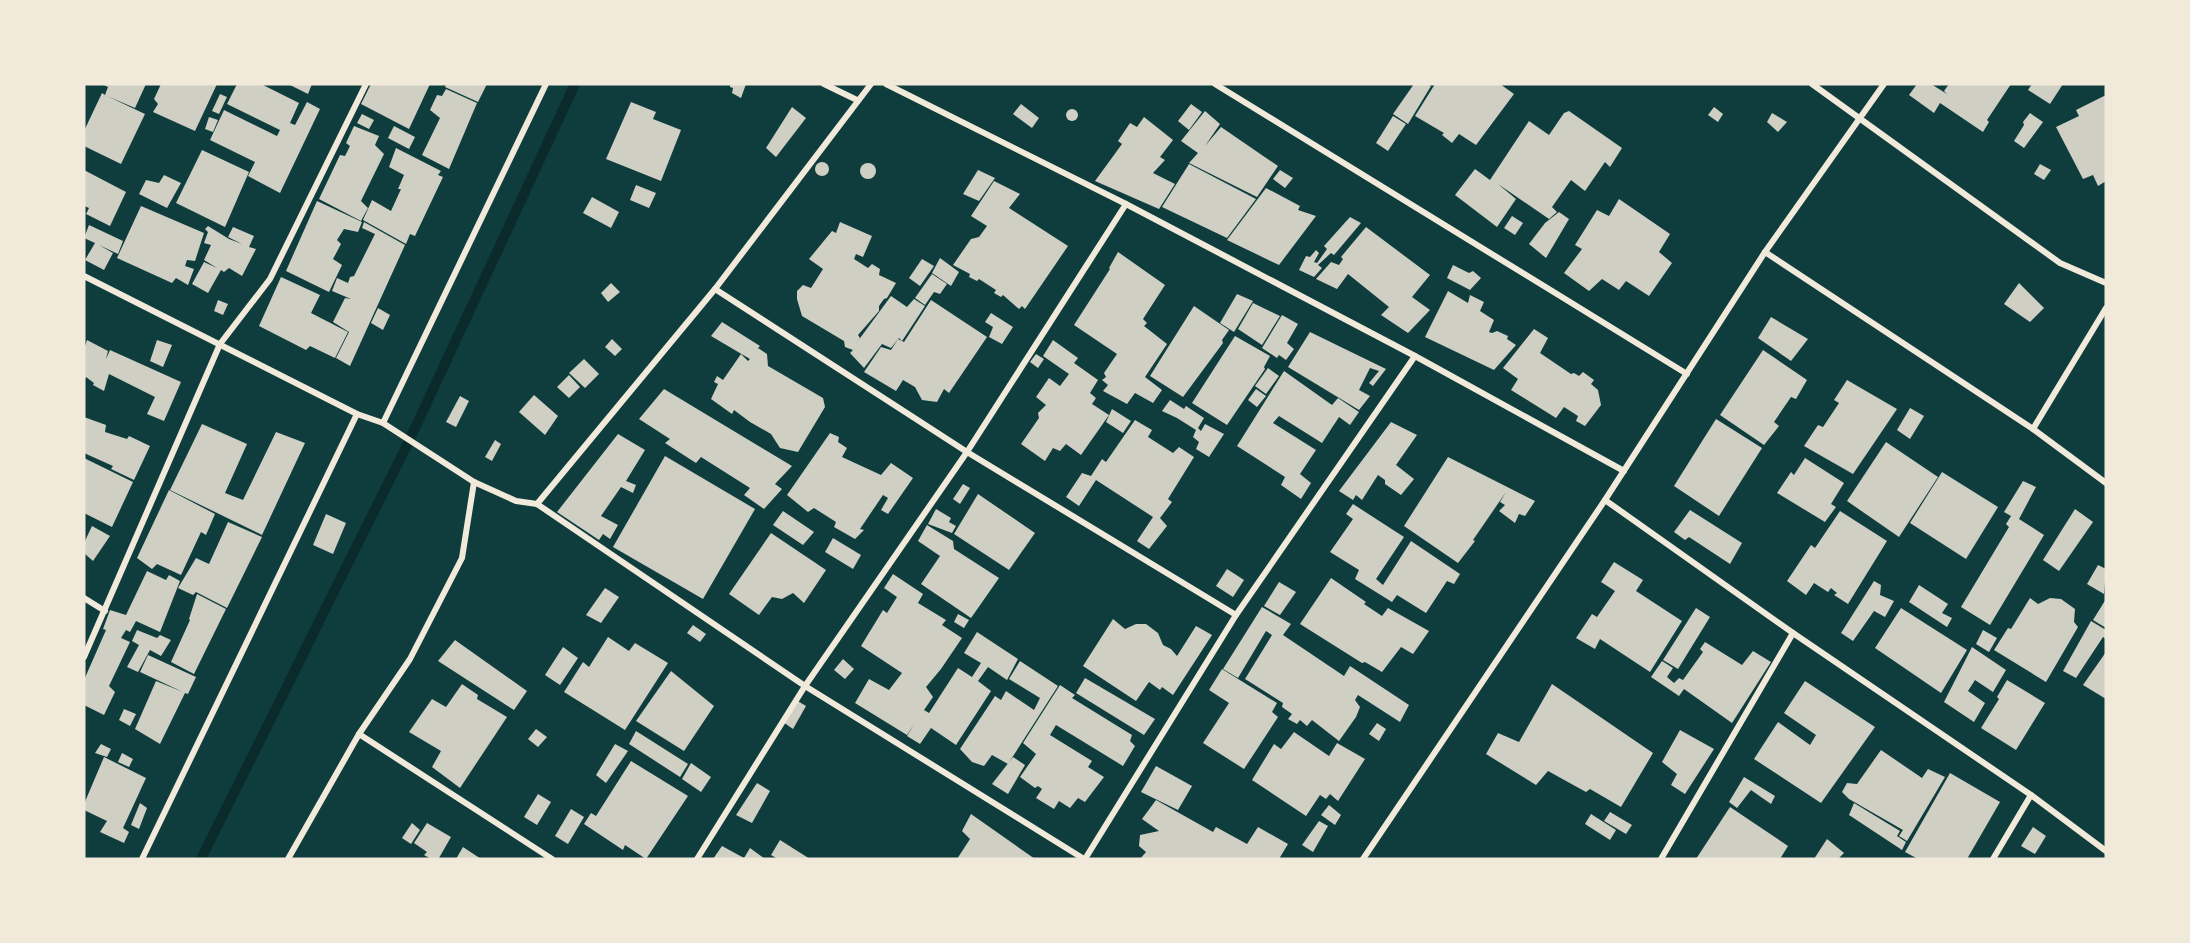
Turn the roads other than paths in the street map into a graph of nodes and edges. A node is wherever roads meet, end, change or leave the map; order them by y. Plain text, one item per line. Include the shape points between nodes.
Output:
1 (366, 84) edge
2 (546, 84) edge
3 (824, 84) edge
4 (871, 84) edge
5 (886, 84) edge
6 (1215, 84) edge
7 (1812, 84) edge
8 (1884, 84) edge
9 (857, 100) junction
10 (1860, 119) junction
11 (1126, 204) junction
12 (1765, 252) junction
13 (84, 276) edge
14 (2106, 284) edge
15 (715, 289) junction
16 (2106, 308) edge
17 (220, 344) junction
18 (1415, 356) junction
19 (1687, 375) junction
20 (357, 414) junction
21 (383, 423) junction
22 (2033, 429) junction
23 (967, 452) junction
24 (1624, 471) junction
25 (474, 482) junction
26 (2106, 483) edge
27 (1605, 500) junction
28 (537, 504) junction
29 (84, 598) edge
30 (105, 611) junction
31 (1236, 615) junction
32 (1793, 633) junction
33 (84, 657) edge
34 (805, 686) junction
35 (359, 734) junction
36 (2031, 795) junction
37 (2106, 851) edge
38 (142, 859) edge
39 (288, 859) edge
40 (552, 859) edge
41 (698, 859) edge
42 (1084, 859) edge
43 (1364, 859) edge
44 (1661, 859) edge
45 (1994, 859) edge

1 - 17 street via 270,279
2 - 21 street
3 - 9 street
4 - 9 street
5 - 11 street
6 - 19 street
7 - 10 street
8 - 10 street
9 - 15 street
10 - 12 street
10 - 14 street via 2060,262
11 - 18 street
11 - 23 street
12 - 19 street
12 - 22 street
13 - 17 street
15 - 23 street
15 - 28 street
16 - 22 street
17 - 20 street
17 - 30 street
18 - 24 street
18 - 31 street
19 - 24 street
20 - 21 street
20 - 38 street
21 - 25 street
22 - 26 street
23 - 31 street
23 - 34 street
24 - 27 street
25 - 28 street via 516,501
25 - 35 street via 462,558 410,659
27 - 32 street
27 - 43 street
28 - 34 street
29 - 30 street
30 - 33 street
31 - 42 street
32 - 36 street
32 - 44 street
34 - 41 street
34 - 42 street
35 - 39 street
35 - 40 street
36 - 37 street
36 - 45 street

